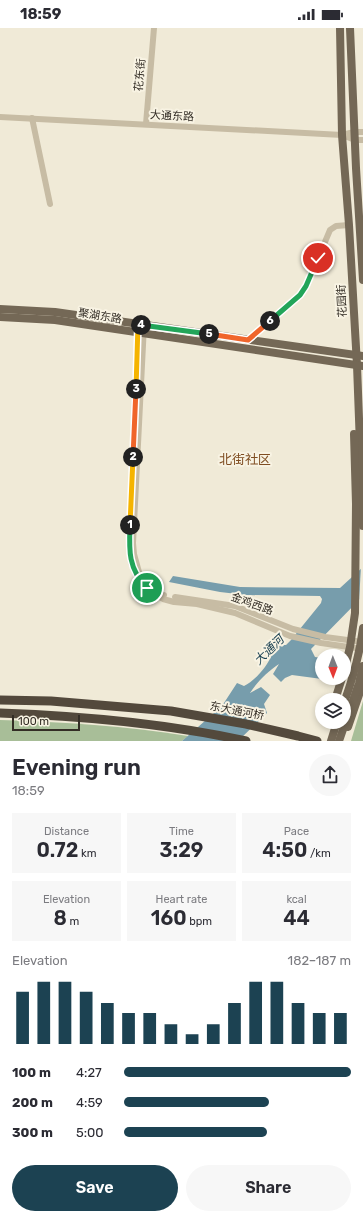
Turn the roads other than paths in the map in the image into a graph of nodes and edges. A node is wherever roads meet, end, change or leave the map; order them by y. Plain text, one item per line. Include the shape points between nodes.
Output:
1 (154, 28) edge
2 (340, 28) edge
3 (350, 28) edge
4 (0, 116) edge
5 (32, 118) junction
6 (146, 124) junction
7 (342, 135) junction
8 (359, 136) edge
9 (50, 204) dead end
10 (349, 225) junction
11 (363, 280) edge
12 (0, 309) edge
13 (0, 317) edge
14 (141, 325) junction
15 (141, 333) junction
16 (248, 340) junction
17 (359, 356) edge
18 (360, 366) edge
19 (363, 526) edge
20 (149, 587) junction
21 (363, 628) edge
22 (363, 642) edge
23 (351, 644) junction
24 (350, 649) edge
25 (363, 649) edge
26 (363, 666) edge
27 (363, 683) edge
28 (348, 693) edge
29 (0, 700) edge
30 (0, 713) edge
31 (351, 718) edge
32 (335, 729) edge
33 (246, 741) edge
34 (317, 741) edge
35 (331, 741) edge
36 (339, 741) edge

1 - 6 street, 花东街
2 - 7 main road, 花园街
3 - 8 main road, 花园街
4 - 5 street, 大通东路
5 - 6 street, 大通东路
5 - 9 street
6 - 7 street, 大通东路
7 - 8 street, 大通东路
7 - 10 main road, 花园街
8 - 11 main road, 花园街
10 - 16 street via 336,226 330,230 300,295
10 - 17 main road, 花园街
12 - 14 main road, 聚湖东路 via 55,312
13 - 15 main road, 聚湖东路 via 55,320
14 - 15 street
14 - 16 main road, 聚湖东路
15 - 18 main road, 聚湖东路
15 - 20 street via 129,543 135,573 142,583
16 - 17 main road, 聚湖东路
17 - 18 main road, 花园街
18 - 19 main road, 花园街
18 - 23 main road via 354,446 356,571
20 - 23 street, 金鸡西路 via 173,597 235,606 293,629
20 - 23 street, 金鸡西路 via 154,594 164,599 235,613 290,636 321,643
21 - 28 main road, bridge
22 - 23 street
23 - 24 main road
23 - 25 street
26 - 36 main road, bridge
27 - 31 main road
29 - 34 highway, 东大通河桥 via 51,701 171,711
30 - 33 highway via 156,724
32 - 35 main road, bridge

